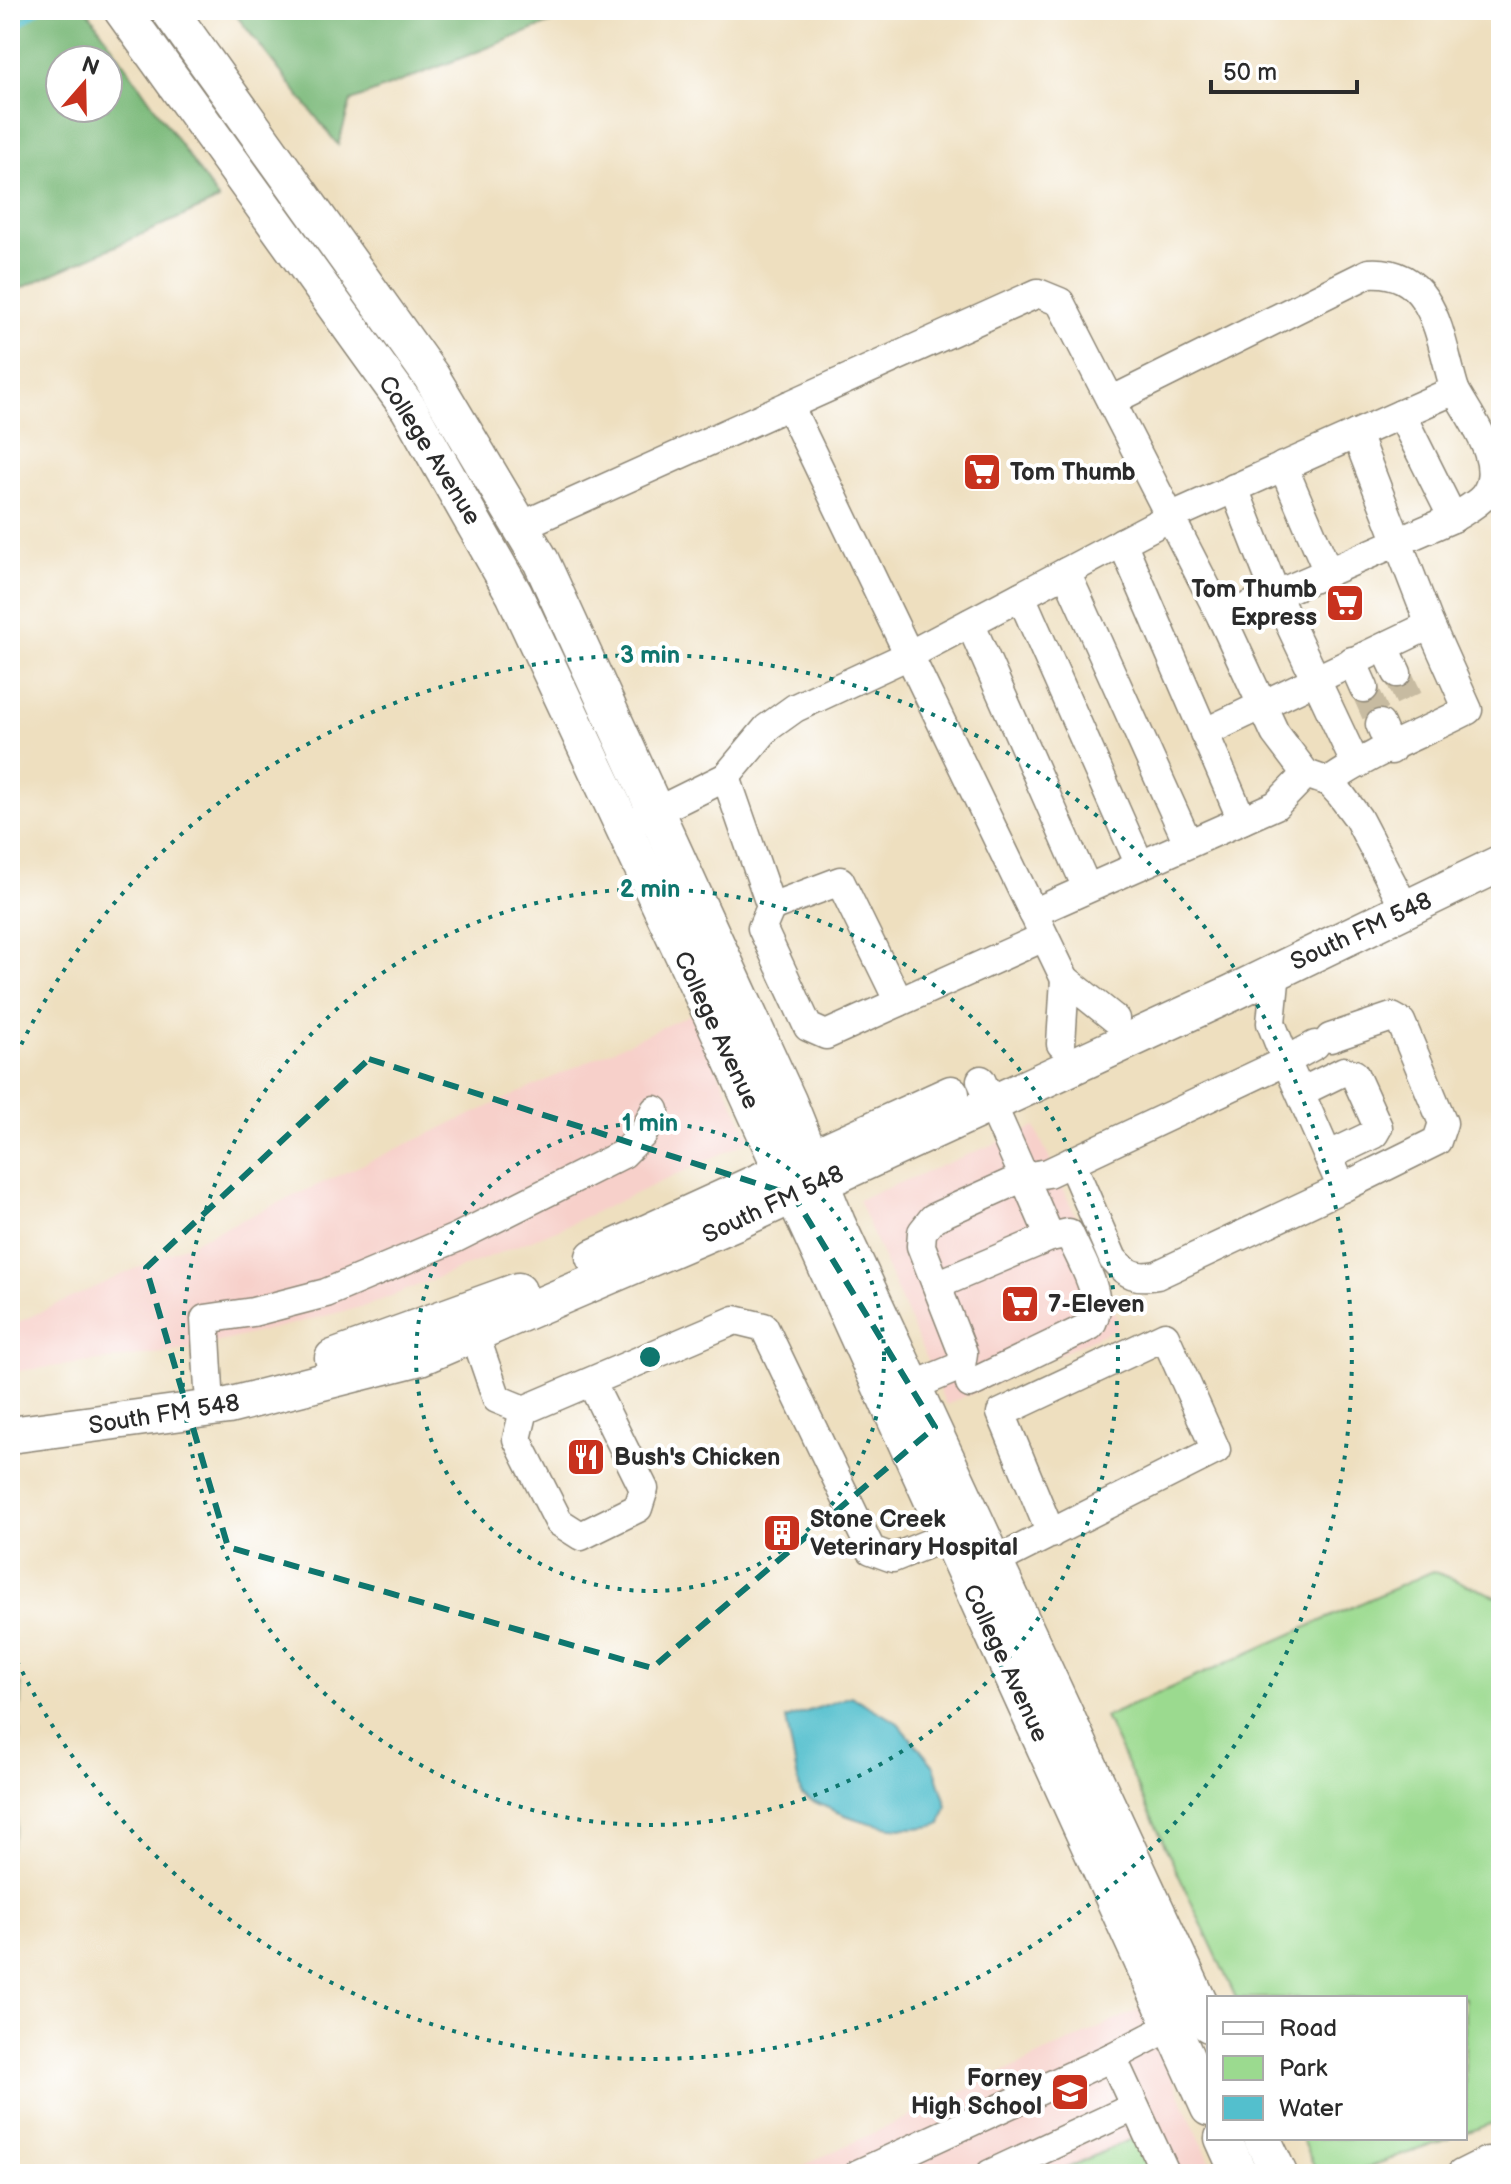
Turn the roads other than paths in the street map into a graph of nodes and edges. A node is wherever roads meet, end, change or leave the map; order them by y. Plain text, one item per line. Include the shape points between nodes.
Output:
1 (122, 10) edge
2 (169, 10) edge
3 (277, 161) junction
4 (247, 182) junction
5 (1455, 390) junction
6 (1111, 401) junction
7 (789, 405) junction
8 (1401, 414) junction
9 (1356, 434) junction
10 (1283, 466) junction
11 (1234, 488) junction
12 (1170, 517) junction
13 (1453, 518) junction
14 (521, 526) junction
15 (1122, 542) junction
16 (1397, 544) junction
17 (1066, 572) junction
18 (1328, 572) junction
19 (1276, 595) junction
20 (1021, 596) junction
21 (1222, 618) junction
22 (970, 623) junction
23 (1430, 625) junction
24 (1385, 647) junction
25 (909, 655) junction
26 (1352, 661) junction
27 (1397, 673) tunnel mouth
28 (1314, 677) junction
29 (1364, 688) tunnel mouth
30 (1262, 706) junction
31 (1204, 733) junction
32 (1355, 763) junction
33 (726, 777) junction
34 (1318, 778) junction
35 (656, 811) junction
36 (1242, 820) junction
37 (624, 828) junction
38 (1188, 843) junction
39 (1501, 854) edge
40 (1501, 863) edge
41 (1140, 865) junction
42 (1087, 888) junction
43 (1401, 900) junction
44 (771, 907) junction
45 (1039, 925) junction
46 (1276, 971) junction
47 (1065, 979) junction
48 (1232, 993) junction
49 (899, 1002) junction
50 (1115, 1019) junction
51 (1271, 1023) junction
52 (1061, 1044) junction
53 (1286, 1061) junction
54 (986, 1092) junction
55 (1301, 1092) junction
56 (655, 1110) dead end
57 (1330, 1155) junction
58 (1071, 1162) junction
59 (802, 1176) junction
60 (1024, 1177) junction
61 (1342, 1188) junction
62 (1050, 1237) junction
63 (937, 1285) junction
64 (475, 1335) junction
65 (965, 1375) junction
66 (591, 1382) junction
67 (913, 1386) junction
68 (209, 1389) junction
69 (524, 1410) junction
70 (1001, 1413) junction
71 (10, 1421) edge
72 (10, 1435) edge
73 (1051, 1534) junction
74 (947, 1536) junction
75 (994, 1562) junction
76 (1102, 1834) junction
77 (1195, 2022) edge
78 (1112, 2057) junction
79 (1207, 2096) edge
80 (1134, 2107) junction
81 (1224, 2140) edge
82 (1263, 2140) edge
83 (1487, 2161) dead end
84 (865, 2172) edge
85 (990, 2174) edge
86 (1166, 2174) edge
87 (1239, 2174) edge
88 (1279, 2174) edge
89 (1461, 2174) edge

1 - 4 main road, College Avenue
2 - 3 main road, College Avenue
3 - 4 main road
3 - 14 main road, College Avenue via 431,376
4 - 37 main road, College Avenue via 409,409 489,546
5 - 6 lane via 1429,306 1416,286 1389,272 1369,273
5 - 8 lane
5 - 13 lane via 1493,469 1483,498
6 - 7 lane via 1060,302 1038,293
6 - 12 lane
7 - 14 lane
7 - 25 lane
8 - 9 lane
8 - 13 lane
9 - 10 lane
9 - 16 lane
10 - 11 lane
10 - 18 lane
11 - 12 lane
11 - 19 lane
12 - 15 lane
12 - 21 lane
13 - 16 lane
14 - 35 main road, College Avenue
15 - 17 lane
15 - 31 lane
16 - 18 lane
16 - 23 lane
17 - 20 lane
17 - 38 lane
18 - 19 lane
19 - 21 lane
19 - 28 lane
20 - 22 lane
20 - 41 lane
21 - 30 lane
22 - 25 lane
22 - 42 lane
23 - 24 lane
23 - 32 lane via 1468,710 1420,720 1386,737
24 - 26 lane
24 - 27 lane
25 - 33 lane via 795,708 767,728
25 - 45 lane
26 - 28 lane
26 - 29 lane
28 - 30 lane
28 - 32 lane
30 - 31 lane
30 - 34 lane via 1275,733
31 - 36 lane
32 - 34 lane
33 - 35 lane
33 - 44 lane
34 - 36 lane
34 - 43 lane via 1358,818
35 - 37 lane
35 - 59 main road, College Avenue
36 - 38 lane
37 - 59 main road, College Avenue
38 - 41 lane
39 - 43 main road, South FM 548 via 1460,862
40 - 43 main road, South FM 548
41 - 42 lane
42 - 45 lane
43 - 46 main road, South FM 548
43 - 50 main road, South FM 548
44 - 49 lane via 840,881
44 - 49 lane via 762,928 808,1027 826,1035
45 - 47 lane
45 - 49 lane
46 - 48 main road, South FM 548
46 - 51 lane
47 - 50 lane
47 - 52 lane
48 - 51 lane
48 - 54 main road, South FM 548
50 - 52 main road, South FM 548
51 - 53 lane
52 - 54 main road, South FM 548
53 - 55 lane
53 - 58 lane
53 - 61 lane via 1392,1017 1401,1022 1443,1123 1437,1141
54 - 59 main road, South FM 548
54 - 60 lane
55 - 57 lane
55 - 57 lane via 1344,1071 1354,1074 1378,1127 1374,1134
56 - 68 lane via 643,1134 623,1154 456,1238 326,1293 205,1319
57 - 61 lane
58 - 60 lane
58 - 61 lane via 1113,1259 1140,1278 1157,1275
59 - 64 main road, South FM 548
59 - 67 main road, College Avenue
59 - 68 main road, South FM 548 via 437,1323 329,1359
59 - 74 main road, College Avenue
60 - 62 lane
60 - 63 lane via 933,1218 922,1232 921,1246
62 - 63 lane
62 - 65 lane via 1069,1233 1095,1297 1097,1316 1090,1326
63 - 65 lane via 962,1344
64 - 69 lane via 497,1399
64 - 72 main road, South FM 548 via 420,1357 228,1406
65 - 67 lane
65 - 70 lane via 983,1408
66 - 69 lane
66 - 69 lane via 644,1489 638,1508 600,1529 581,1536 559,1522 517,1439
66 - 74 lane via 735,1320 764,1327 871,1550 893,1558
67 - 75 main road, College Avenue
68 - 71 main road, South FM 548
70 - 73 lane
70 - 73 lane via 1165,1336 1216,1450
73 - 75 lane
74 - 76 main road, College Avenue
75 - 76 main road, College Avenue
76 - 77 main road, College Avenue via 1157,1913
76 - 77 main road, College Avenue via 1133,1941
77 - 78 lane
77 - 79 main road, College Avenue
78 - 80 lane
78 - 84 lane
80 - 85 lane
80 - 86 lane
81 - 87 main road
82 - 88 main road
83 - 89 lane

